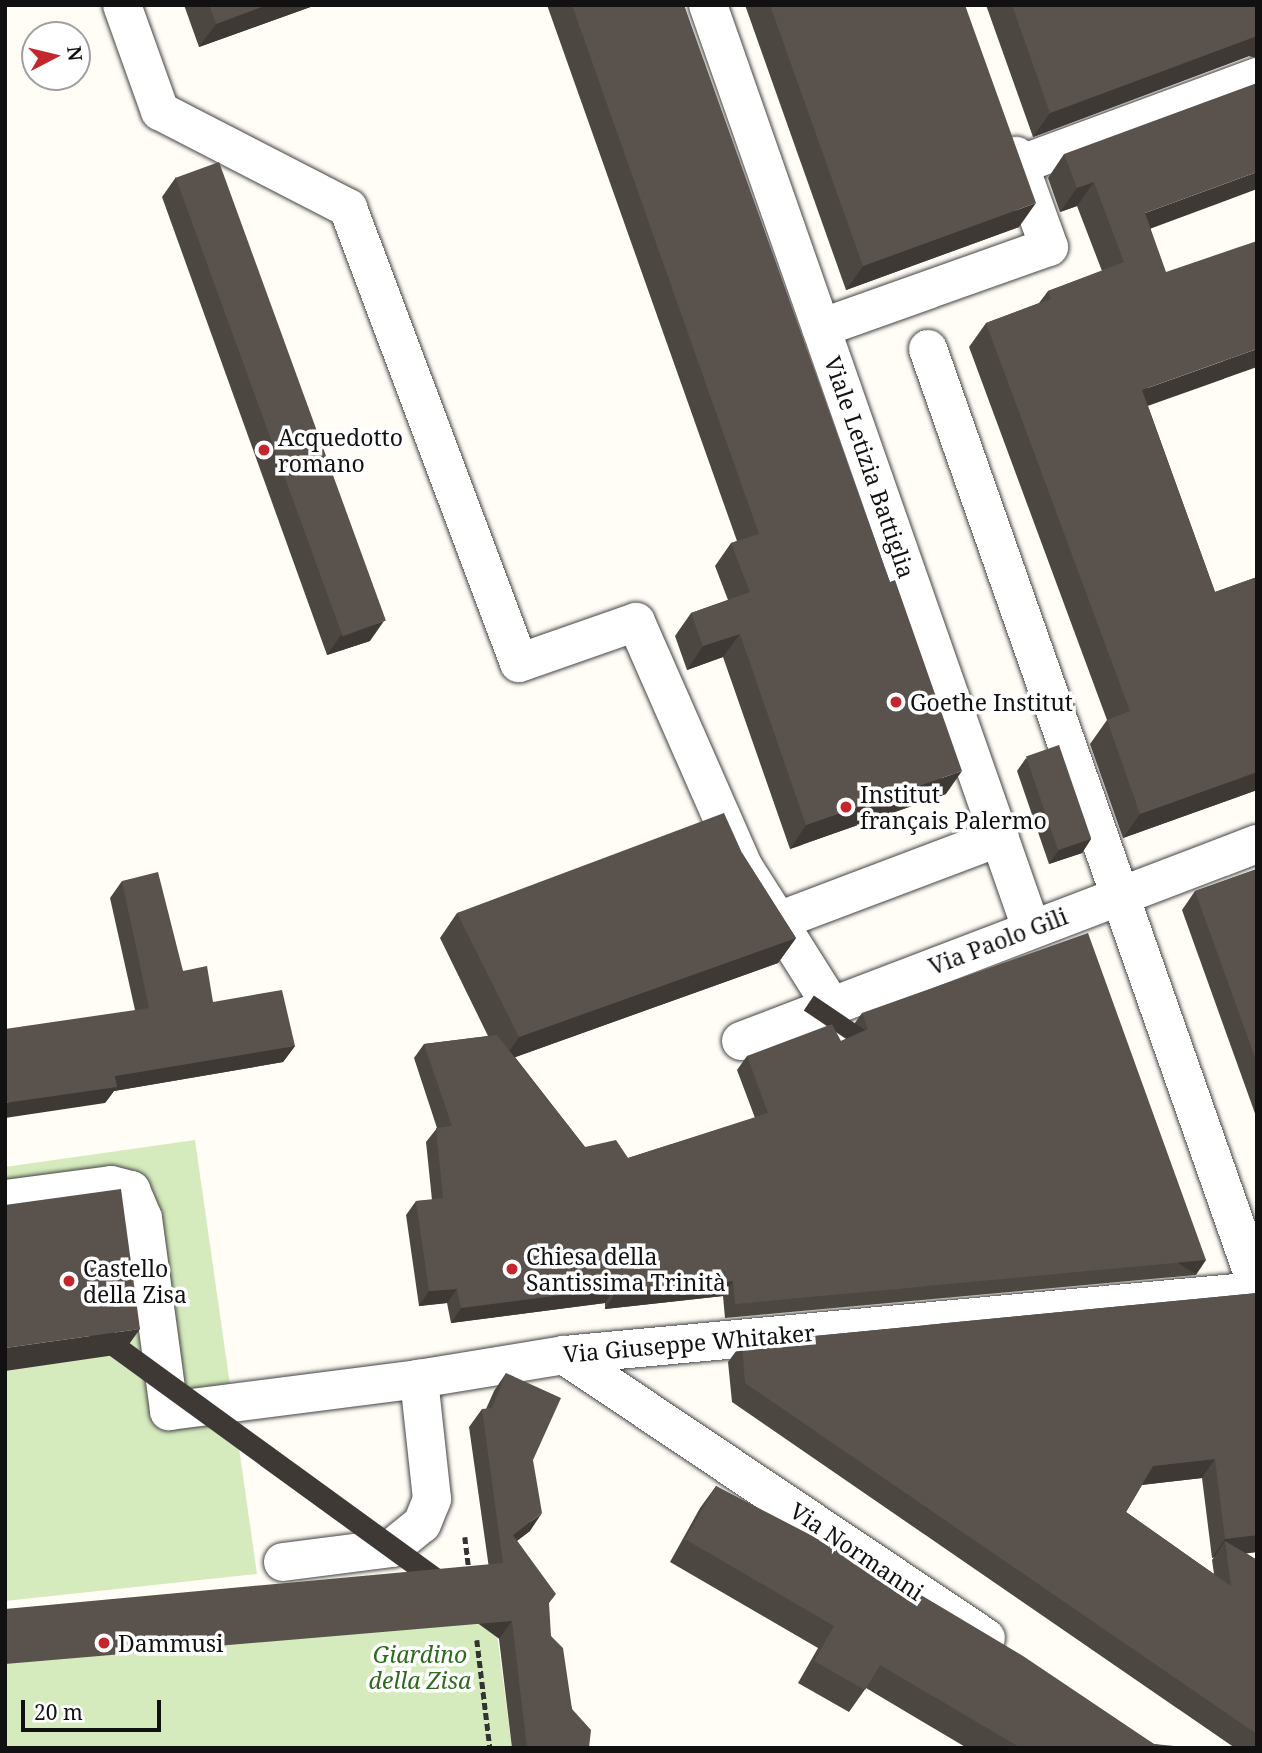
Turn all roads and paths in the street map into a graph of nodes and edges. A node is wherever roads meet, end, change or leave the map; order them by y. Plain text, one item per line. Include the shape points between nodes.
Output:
1 (122, 5) edge
2 (708, 5) edge
3 (1257, 77) edge
4 (1002, 116) edge
5 (1019, 165) junction
6 (821, 328) junction
7 (928, 349) dead end
8 (1000, 837) junction
9 (1257, 844) edge
10 (1119, 894) junction
11 (778, 921) junction
12 (1031, 928) junction
13 (831, 1005) junction
14 (741, 1041) dead end
15 (5, 1199) edge
16 (1257, 1288) edge
17 (564, 1355) junction
18 (419, 1379) junction
19 (283, 1562) dead end
20 (469, 1570) edge
21 (471, 1583) edge
22 (477, 1640) edge
23 (1013, 1655) edge
24 (490, 1748) edge

1 - 11 street via 160,111 348,208 523,675 636,622 743,866
2 - 6 street, Viale Letizia Battiglia
3 - 5 street
4 - 5 street
5 - 6 street via 1049,247
6 - 8 street, Viale Letizia Battiglia
7 - 10 street
8 - 11 street
8 - 12 street, Viale Letizia Battiglia
9 - 10 street, Via Paolo Gili
10 - 12 street, Via Paolo Gili
10 - 16 street
11 - 13 street
12 - 13 street, Via Paolo Gili
13 - 14 street, Via Paolo Gili
15 - 18 street, Via Giuseppe Whitaker via 111,1185 131,1190 143,1218 169,1411
16 - 17 street, Via Giuseppe Whitaker
17 - 18 street, Via Giuseppe Whitaker
17 - 23 street, Via Normanni
18 - 19 street via 432,1499 422,1524 392,1548
20 - 21 path
22 - 24 path

